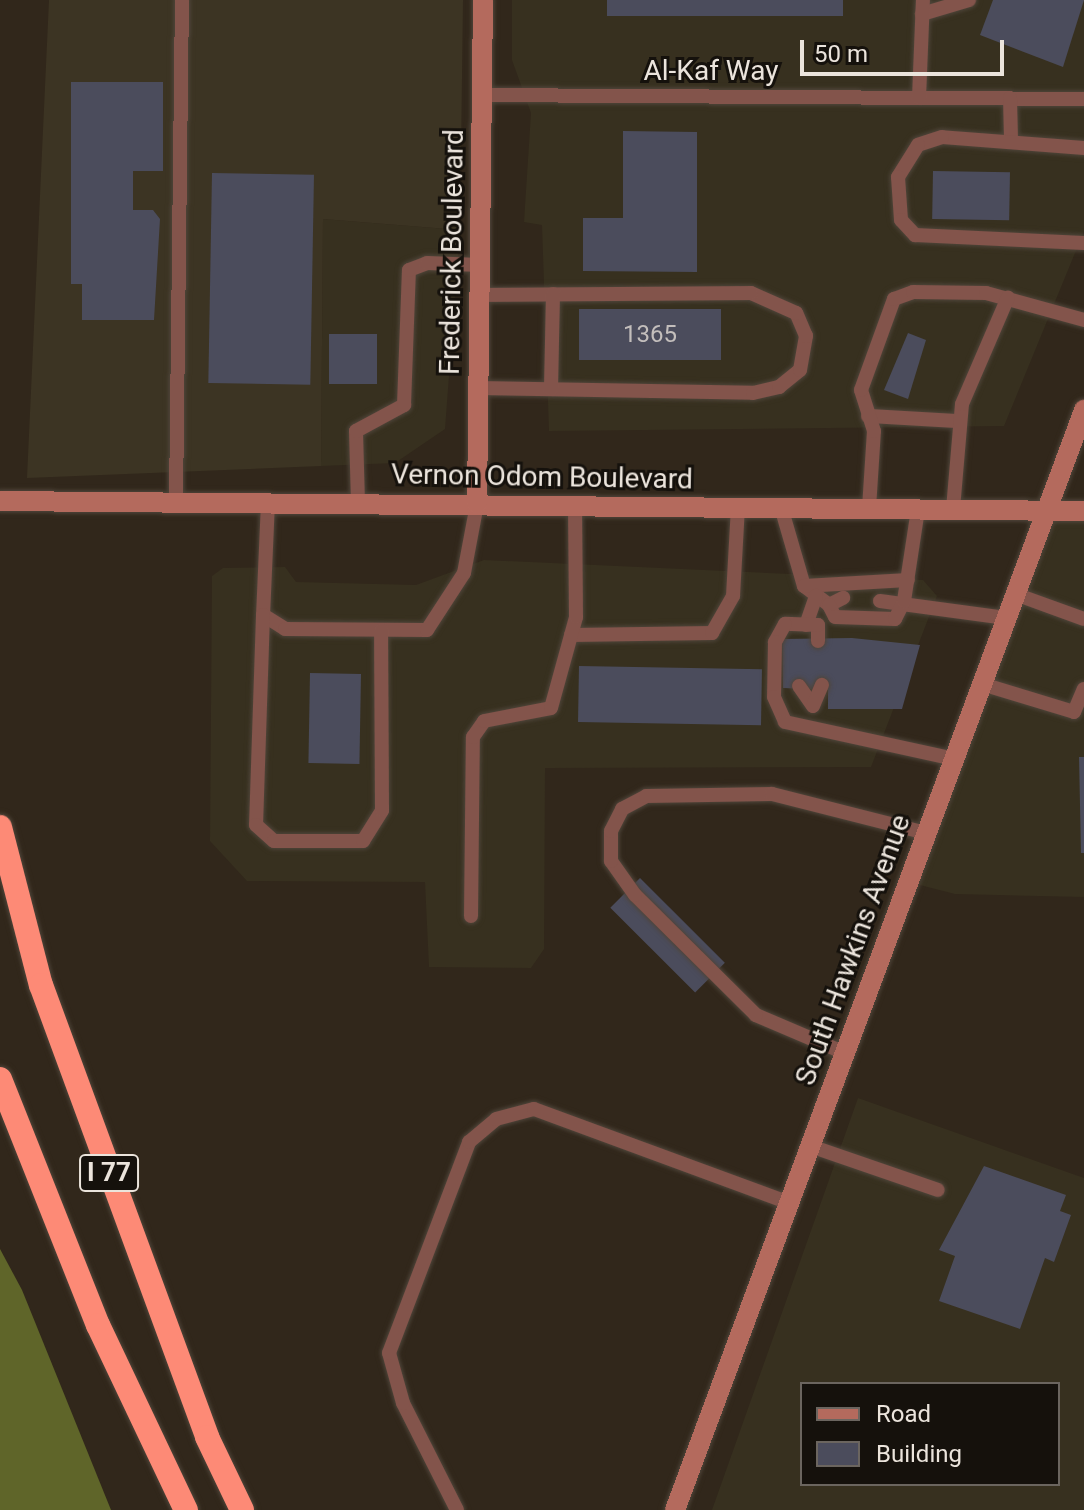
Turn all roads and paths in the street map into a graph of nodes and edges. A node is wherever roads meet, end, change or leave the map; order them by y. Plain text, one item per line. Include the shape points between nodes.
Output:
1 (182, 0) edge
2 (483, 0) edge
3 (969, 0) edge
4 (922, 7) edge
5 (482, 95) junction
6 (919, 98) junction
7 (1010, 98) junction
8 (1084, 99) edge
9 (1011, 138) junction
10 (1084, 148) edge
11 (1084, 243) edge
12 (480, 265) junction
13 (553, 294) junction
14 (480, 295) junction
15 (1008, 297) junction
16 (1084, 320) edge
17 (478, 388) junction
18 (551, 389) junction
19 (1084, 410) edge
20 (868, 416) junction
21 (958, 421) junction
22 (0, 501) edge
23 (176, 502) junction
24 (268, 502) junction
25 (358, 503) junction
26 (477, 504) junction
27 (575, 505) junction
28 (738, 507) junction
29 (781, 507) junction
30 (869, 508) junction
31 (918, 509) junction
32 (953, 509) junction
33 (1046, 510) junction
34 (1084, 511) edge
35 (908, 580) junction
36 (810, 591) junction
37 (1015, 594) junction
38 (881, 606) dead end
39 (903, 606) junction
40 (263, 615) junction
41 (1006, 618) junction
42 (1084, 619) edge
43 (802, 625) junction
44 (381, 630) junction
45 (571, 635) junction
46 (797, 641) dead end
47 (818, 641) dead end
48 (982, 684) junction
49 (822, 685) dead end
50 (799, 686) dead end
51 (1084, 689) edge
52 (813, 706) junction
53 (814, 728) junction
54 (954, 759) junction
55 (0, 827) edge
56 (926, 833) junction
57 (471, 916) dead end
58 (845, 1053) junction
59 (0, 1079) edge
60 (810, 1146) junction
61 (938, 1190) dead end
62 (789, 1203) junction
63 (186, 1510) edge
64 (242, 1510) edge
65 (457, 1510) edge
66 (675, 1510) edge

1 - 23 lane
2 - 5 street, Frederick Boulevard
3 - 4 lane
4 - 6 lane
5 - 6 lane, Al-Kaf Way
5 - 12 street, Frederick Boulevard
6 - 7 lane, Al-Kaf Way
7 - 8 lane, Al-Kaf Way
7 - 9 lane
9 - 10 lane
9 - 11 lane via 942,137 918,145 898,177 901,220 915,235 938,240
12 - 14 street, Frederick Boulevard
12 - 25 lane via 427,263 409,270 404,405 356,431
13 - 14 lane
13 - 18 lane
13 - 18 lane via 751,293 796,313 806,336 800,370 779,387 753,393
14 - 17 street, Frederick Boulevard
15 - 16 lane
15 - 20 lane via 913,292 894,299 861,390
15 - 21 lane
17 - 18 lane
17 - 26 street, Frederick Boulevard
19 - 33 street, South Hawkins Avenue
20 - 21 lane
20 - 30 lane via 874,431
21 - 32 lane
22 - 23 street, Vernon Odom Boulevard
23 - 24 street, Vernon Odom Boulevard
24 - 25 street, Vernon Odom Boulevard
24 - 40 lane
25 - 26 street, Vernon Odom Boulevard
26 - 27 street, Vernon Odom Boulevard
26 - 44 lane via 464,573 444,613 427,630
27 - 28 street, Vernon Odom Boulevard
27 - 45 lane
28 - 29 street, Vernon Odom Boulevard
28 - 45 lane via 733,596 712,633
29 - 30 street, Vernon Odom Boulevard
29 - 36 lane
30 - 31 street, Vernon Odom Boulevard
31 - 32 street, Vernon Odom Boulevard
31 - 35 lane
32 - 33 street, Vernon Odom Boulevard
33 - 34 street, Vernon Odom Boulevard
33 - 37 street, South Hawkins Avenue
35 - 36 lane
35 - 39 lane
36 - 39 lane via 838,604 835,617 884,622
36 - 43 lane
37 - 41 street, South Hawkins Avenue
37 - 42 lane
38 - 39 lane
39 - 41 lane
40 - 44 lane via 285,629
40 - 44 lane via 256,825 274,841 363,841 382,810
41 - 48 street, South Hawkins Avenue
43 - 46 lane
43 - 47 lane via 818,625
43 - 53 lane via 785,624 775,642 774,697 785,722
45 - 57 lane via 551,708 484,721 473,737
48 - 51 lane via 1074,712
48 - 54 street, South Hawkins Avenue
49 - 52 lane
50 - 52 lane
52 - 53 lane
53 - 54 lane
54 - 56 street, South Hawkins Avenue
55 - 64 highway, I 77 via 46,1000 207,1437
56 - 58 street, South Hawkins Avenue
56 - 58 lane via 772,794 646,796 622,809 611,831 611,861 635,895 756,1015
58 - 60 street, South Hawkins Avenue
59 - 63 highway, I 77 via 98,1325
60 - 61 lane
60 - 62 street, South Hawkins Avenue
62 - 65 lane via 534,1109 496,1119 469,1142 389,1353 403,1403
62 - 66 street, South Hawkins Avenue

